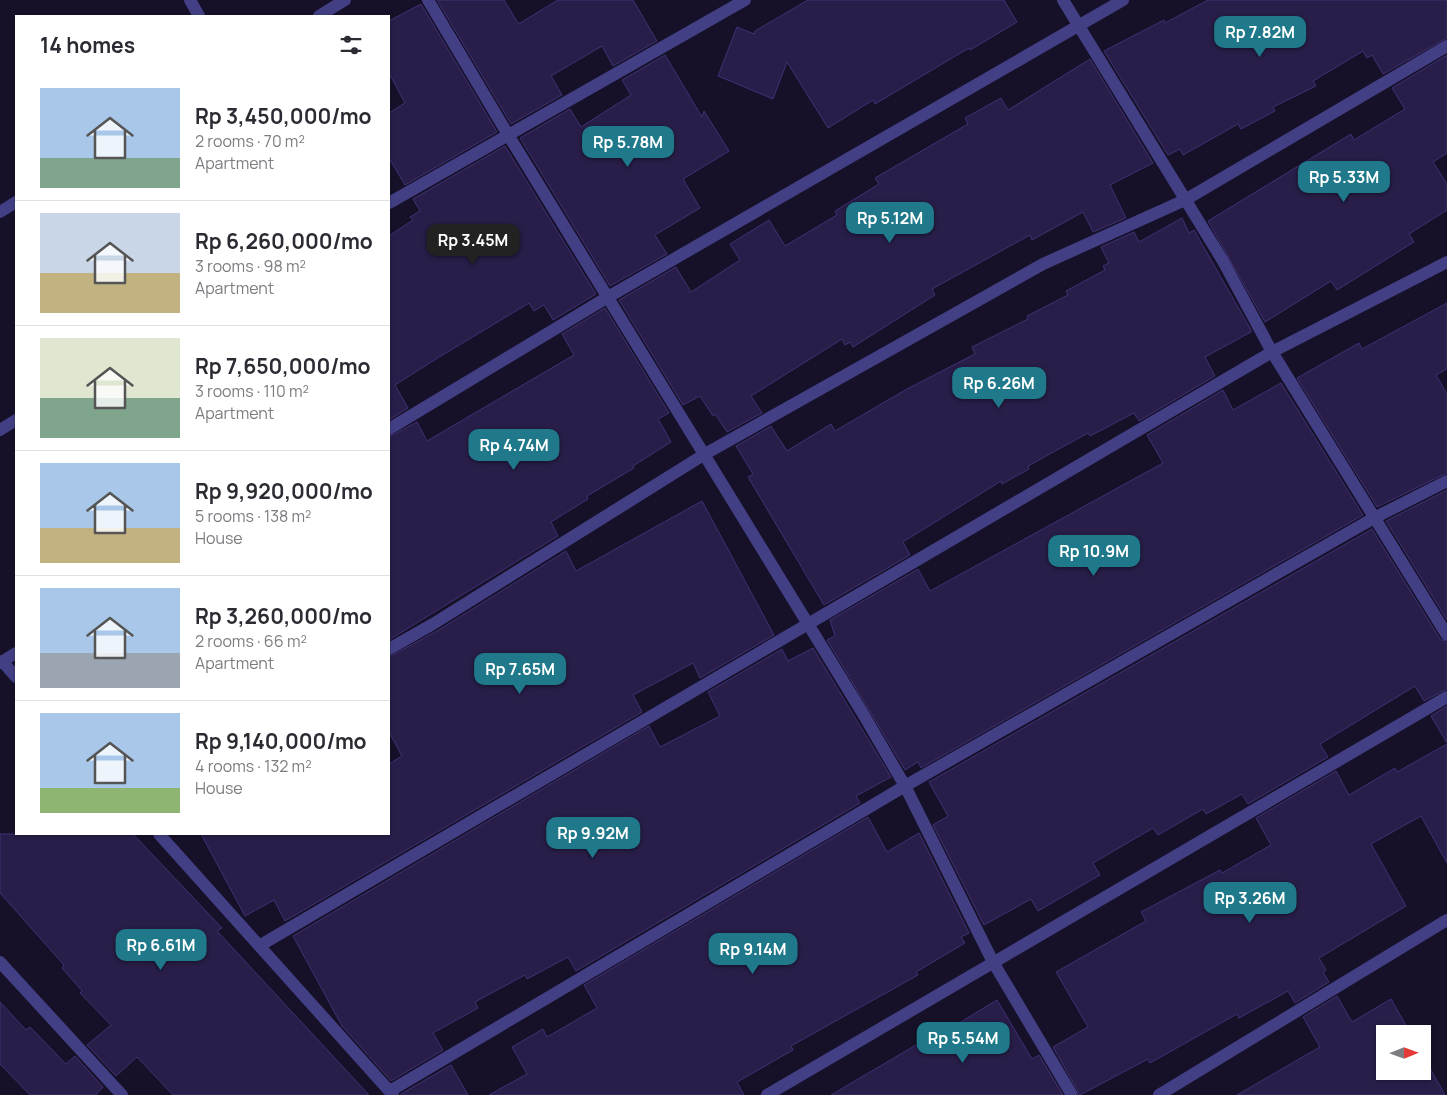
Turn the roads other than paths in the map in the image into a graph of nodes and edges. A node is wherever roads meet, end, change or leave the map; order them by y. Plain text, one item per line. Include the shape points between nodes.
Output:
1 (190, 0) edge
2 (345, 0) edge
3 (428, 0) edge
4 (745, 0) edge
5 (1063, 0) edge
6 (1123, 0) edge
7 (198, 15) edge
8 (321, 15) edge
9 (1079, 24) junction
10 (1447, 46) edge
11 (507, 134) junction
12 (1185, 200) junction
13 (390, 201) edge
14 (15, 203) edge
15 (0, 212) edge
16 (1447, 262) edge
17 (608, 297) junction
18 (1272, 352) junction
19 (15, 421) edge
20 (390, 428) edge
21 (0, 430) edge
22 (705, 454) junction
23 (1447, 480) edge
24 (1374, 518) junction
25 (806, 624) junction
26 (1447, 635) edge
27 (390, 648) edge
28 (15, 654) edge
29 (1, 662) edge
30 (15, 676) edge
31 (1447, 697) edge
32 (905, 786) junction
33 (160, 835) edge
34 (1447, 920) edge
35 (259, 946) junction
36 (0, 962) edge
37 (993, 962) junction
38 (392, 1093) edge
39 (122, 1095) edge
40 (766, 1095) edge
41 (1072, 1095) edge
42 (1159, 1095) edge

1 - 7 street
2 - 8 street
3 - 11 street
4 - 11 street
5 - 9 street
6 - 9 street
9 - 12 street
9 - 17 street
10 - 12 street
11 - 13 street
11 - 17 street
12 - 18 street
12 - 22 street via 1043,264
14 - 15 street
16 - 18 street
17 - 20 street
17 - 22 street
18 - 24 street
18 - 25 street
19 - 21 street
22 - 25 street
22 - 27 street
23 - 24 street
24 - 26 street
24 - 32 street
25 - 32 street
25 - 35 street
28 - 29 street
29 - 30 street
31 - 37 street
32 - 37 street
32 - 38 street
33 - 35 street
34 - 42 street
35 - 38 street
36 - 39 street
37 - 40 street
37 - 41 street

